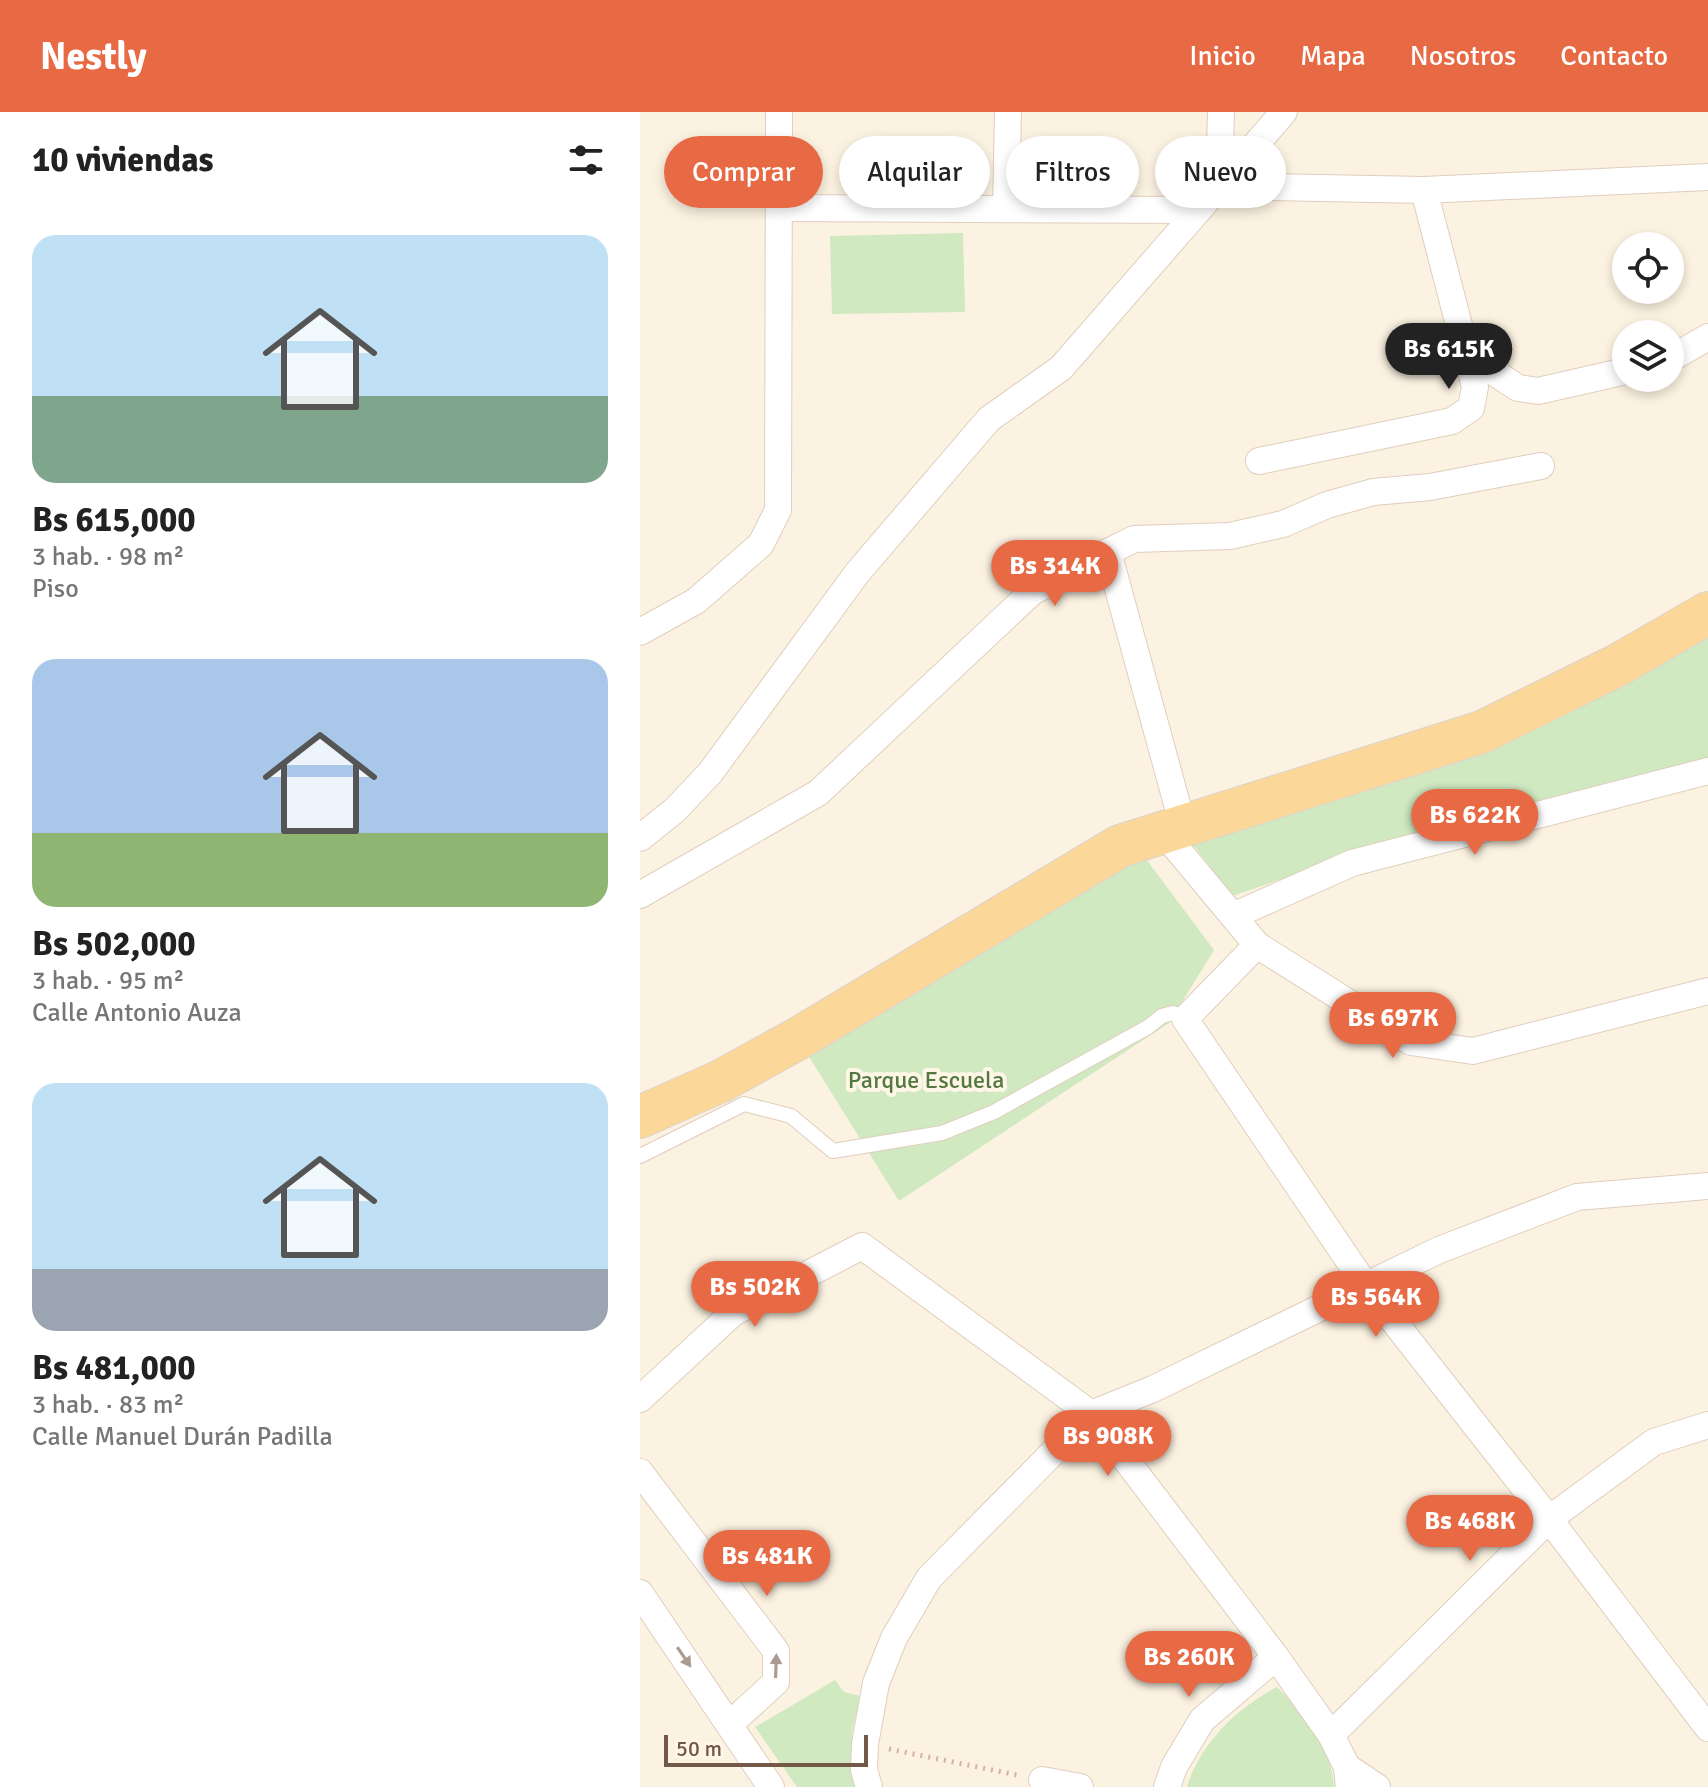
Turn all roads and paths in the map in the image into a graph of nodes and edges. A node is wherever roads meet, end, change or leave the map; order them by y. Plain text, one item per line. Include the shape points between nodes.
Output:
1 (779, 112) edge
2 (1008, 112) edge
3 (1221, 112) edge
4 (1284, 112) edge
5 (779, 136) edge
6 (1220, 136) edge
7 (1263, 136) edge
8 (1708, 177) edge
9 (1286, 187) edge
10 (1424, 190) junction
11 (779, 208) joint
12 (1006, 209) junction
13 (1198, 210) joint
14 (1708, 337) edge
15 (1684, 351) edge
16 (1466, 354) junction
17 (1612, 374) edge
18 (1259, 461) dead end
19 (1541, 466) dead end
20 (1108, 552) junction
21 (1708, 613) edge
22 (640, 632) edge
23 (1708, 771) edge
24 (1173, 829) junction
25 (640, 838) edge
26 (640, 895) edge
27 (1233, 916) junction
28 (1257, 945) junction
29 (1708, 991) edge
30 (1185, 1019) junction
31 (640, 1117) edge
32 (640, 1156) edge
33 (1708, 1186) edge
34 (1366, 1286) junction
35 (640, 1399) edge
36 (1091, 1414) junction
37 (1708, 1425) edge
38 (640, 1472) edge
39 (1549, 1519) junction
40 (640, 1593) edge
41 (1276, 1657) junction
42 (730, 1724) junction
43 (1708, 1728) edge
44 (1331, 1735) junction
45 (865, 1744) junction
46 (1348, 1777) edge
47 (1042, 1780) joint
48 (771, 1787) edge
49 (869, 1787) edge
50 (1080, 1787) edge
51 (1167, 1787) edge
52 (1377, 1787) edge

1 - 5 street
2 - 12 street
3 - 6 street
4 - 7 street
8 - 10 street
9 - 10 street
10 - 16 street
11 - 12 street
11 - 22 street via 778,510 761,544 696,601
12 - 13 street
13 - 25 street via 1061,368 989,419 858,572 710,773
14 - 15 street
16 - 17 street via 1518,388 1538,391
16 - 18 street via 1475,387 1471,408 1452,421
19 - 20 street via 1373,492 1283,524 1230,536 1134,539
20 - 24 street
20 - 26 street via 1032,592 818,793
21 - 24 main road via 1618,665 1482,732
23 - 27 street via 1352,863
24 - 27 street
24 - 31 main road via 1120,846 773,1052
27 - 28 street
28 - 29 street via 1411,1042 1473,1051
28 - 30 street
30 - 32 lane via 1173,1013 1162,1016 994,1112 942,1133 833,1151 791,1116 744,1104
30 - 34 street
33 - 34 street via 1577,1197 1439,1250
34 - 36 street
34 - 39 street
35 - 36 street via 733,1313 862,1246
36 - 41 street
36 - 45 street via 929,1578 894,1638 876,1683
37 - 39 street via 1654,1442
42 -> 38 street via 776,1682 776,1651
39 - 43 street
39 - 44 street
40 -> 42 street
41 - 44 street
41 - 51 street via 1202,1720
42 - 48 street
44 - 46 street
45 - 47 path
45 - 49 street
46 - 52 street
47 - 50 street

